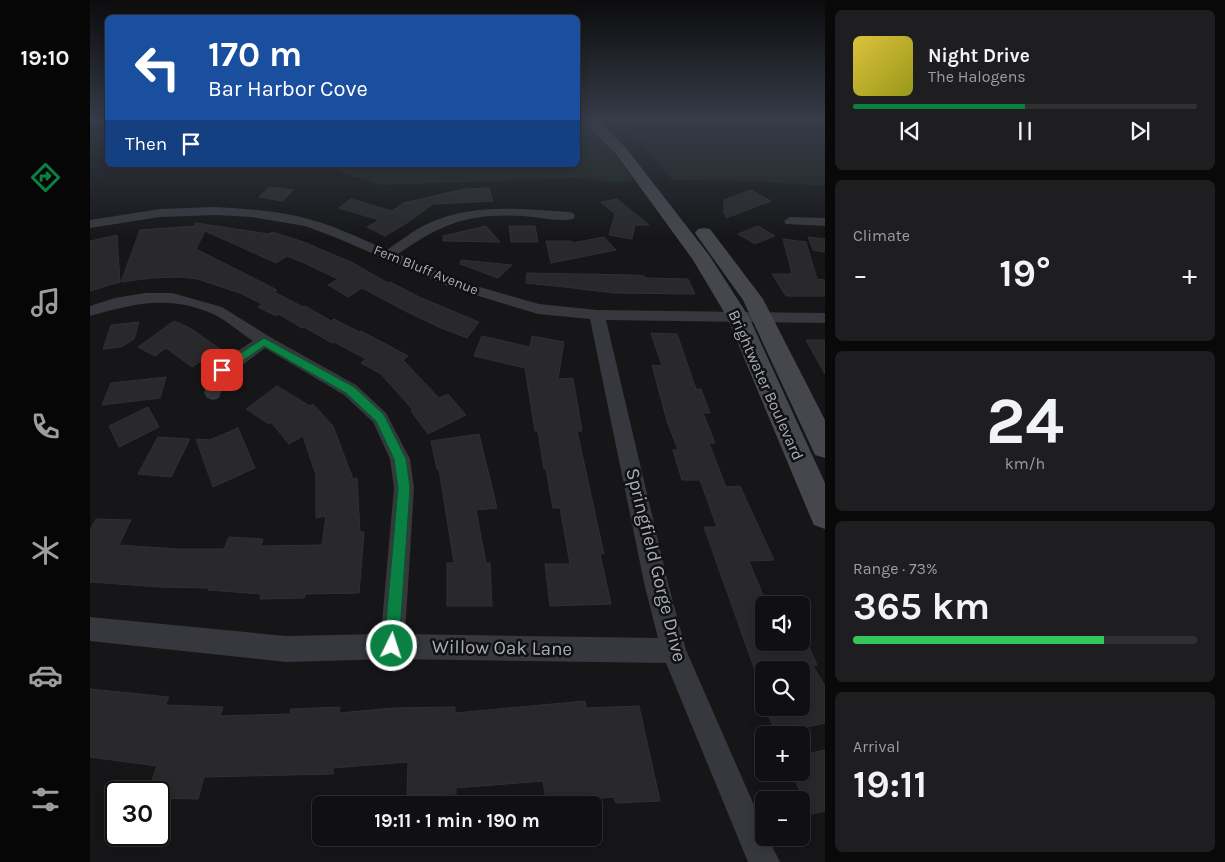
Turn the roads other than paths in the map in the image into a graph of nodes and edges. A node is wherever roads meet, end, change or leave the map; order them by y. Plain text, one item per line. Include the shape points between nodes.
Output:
1 (626, 159) edge
2 (646, 159) edge
3 (680, 200) dead end
4 (569, 216) dead end
5 (691, 216) dead end
6 (790, 221) dead end
7 (825, 222) edge
8 (90, 224) edge
9 (388, 255) junction
10 (90, 311) edge
11 (597, 315) junction
12 (749, 316) junction
13 (825, 318) edge
14 (264, 341) junction
15 (213, 393) dead end
16 (825, 447) edge
17 (825, 516) edge
18 (90, 629) edge
19 (392, 646) junction
20 (674, 651) junction
21 (764, 862) edge

1 - 12 street, Brightwater Boulevard
2 - 3 street
4 - 9 street via 491,213 460,217 433,226
5 - 12 street, Brightwater Boulevard via 752,299
6 - 7 street
8 - 9 street, Fern Bluff Avenue via 160,213 236,211 308,223
9 - 11 street, Fern Bluff Avenue via 457,285 514,303
10 - 14 street via 145,298 172,298 217,310
11 - 12 street, Fern Bluff Avenue
11 - 20 street, Springfield Gorge Drive
12 - 13 street, Fern Bluff Avenue
12 - 16 street, Brightwater Boulevard
12 - 17 street, Brightwater Boulevard
14 - 15 street via 222,370
14 - 19 street via 350,390 380,418 400,459 404,488
18 - 19 street, Willow Oak Lane via 286,649
19 - 20 street, Willow Oak Lane
20 - 21 street, Springfield Gorge Drive

